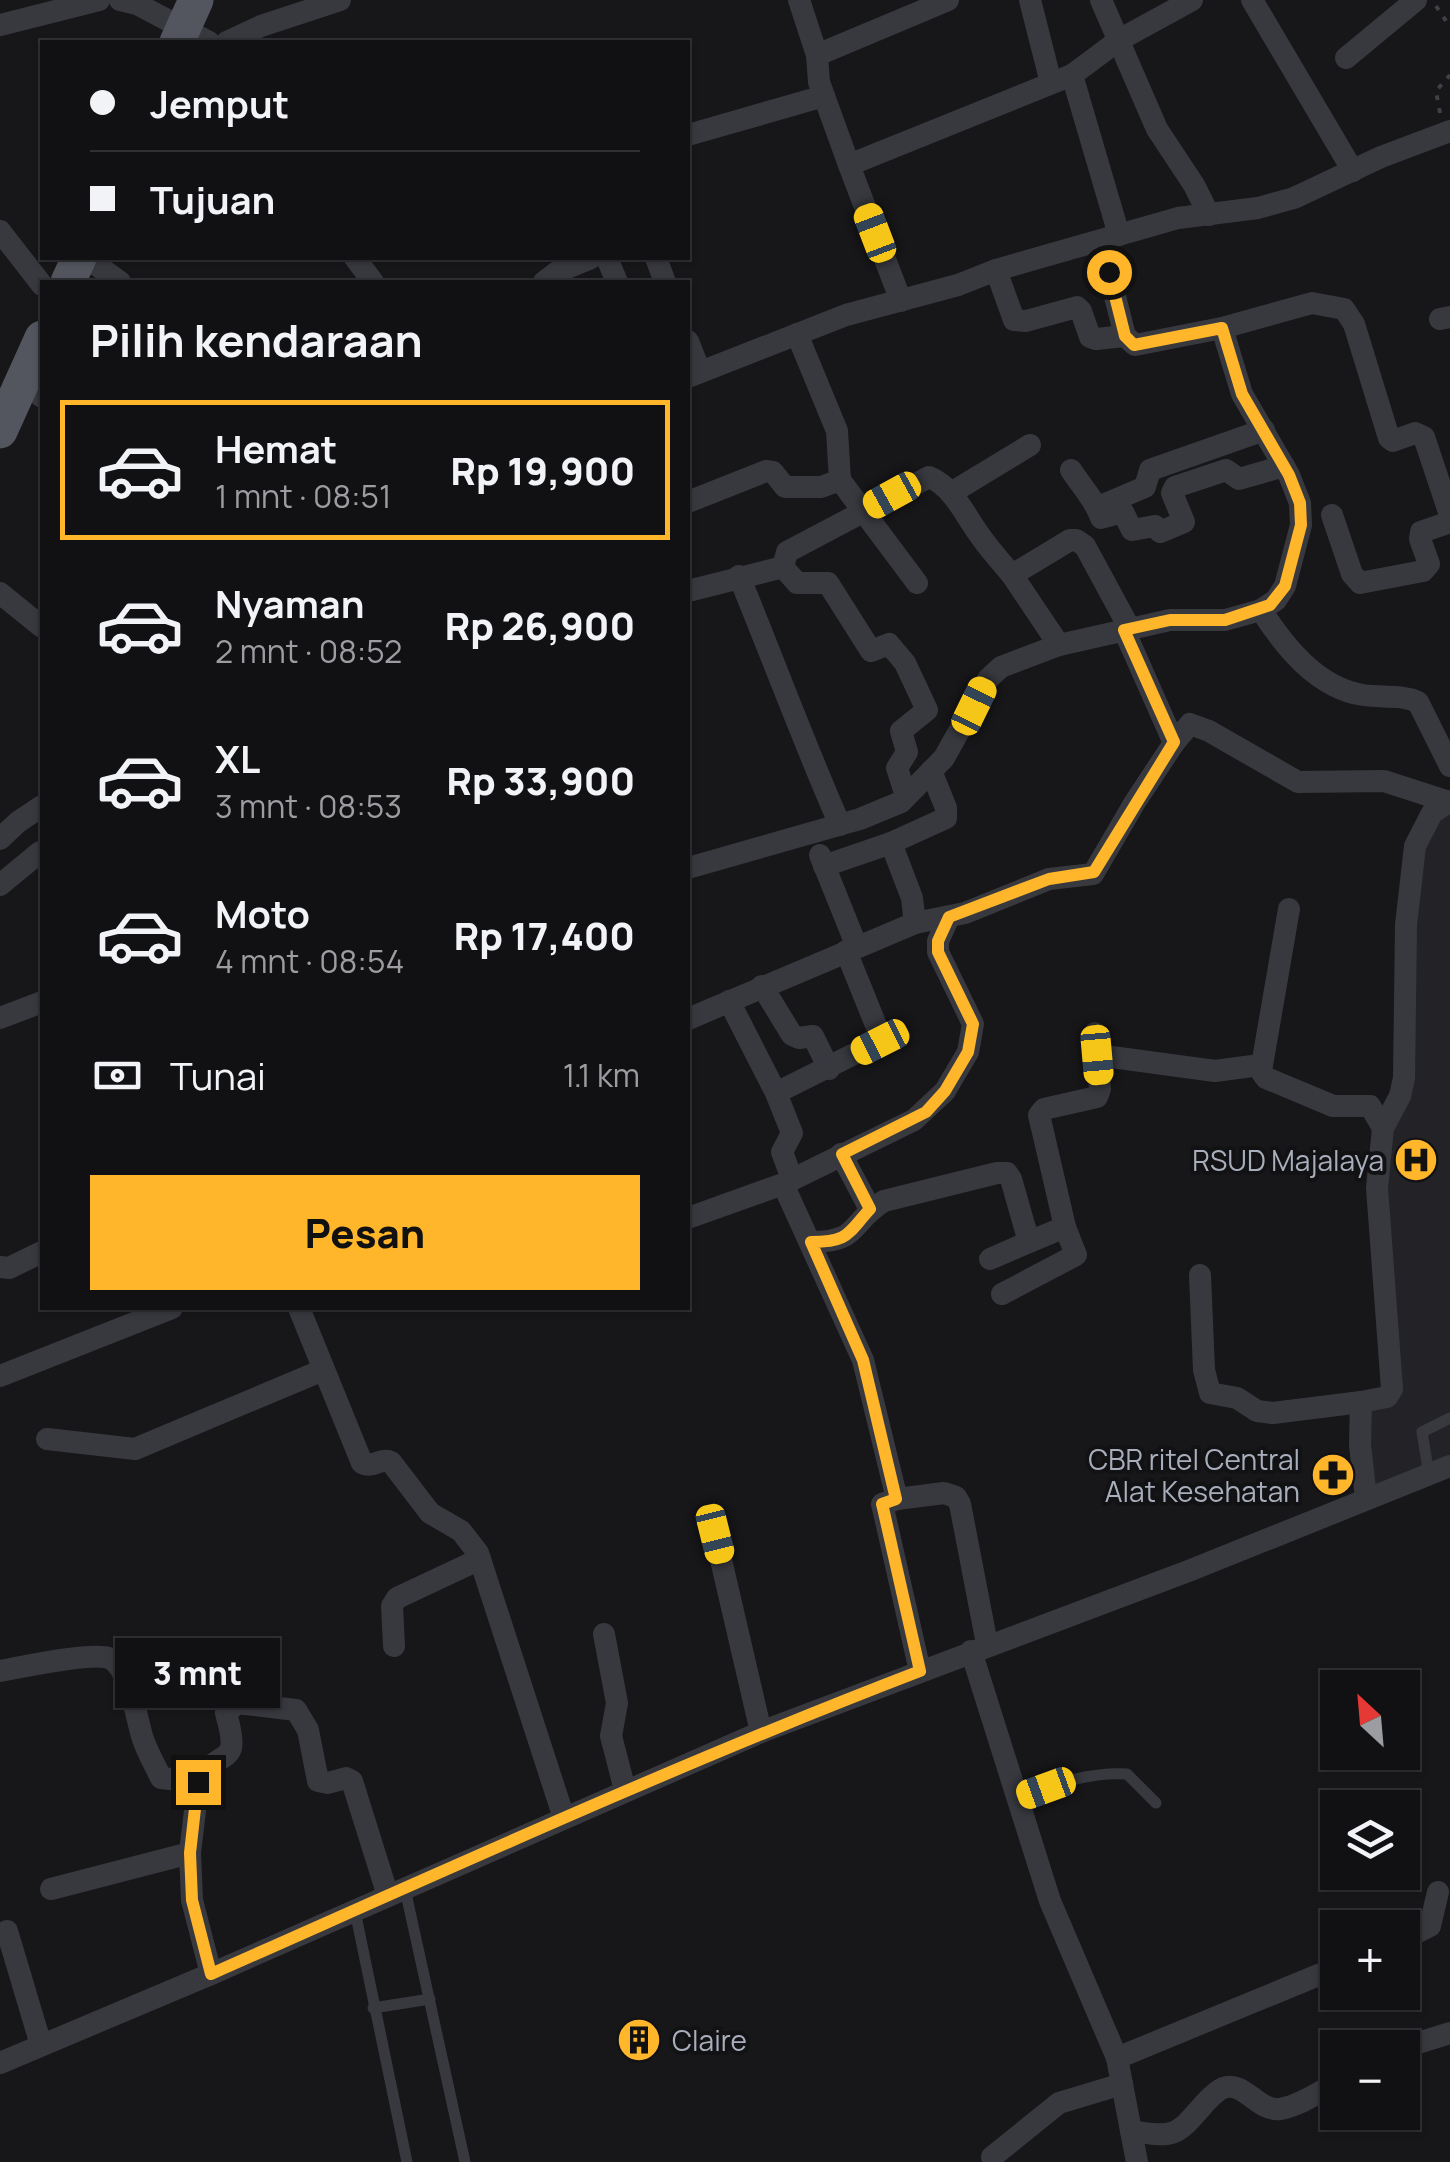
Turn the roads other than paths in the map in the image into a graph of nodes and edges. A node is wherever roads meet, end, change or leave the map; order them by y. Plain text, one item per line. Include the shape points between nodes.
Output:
1 (99, 0) edge
2 (120, 0) edge
3 (340, 0) edge
4 (799, 0) edge
5 (948, 0) edge
6 (1030, 0) edge
7 (1101, 0) edge
8 (1192, 0) edge
9 (1252, 0) edge
10 (1416, 0) edge
11 (190, 21) edge
12 (0, 24) edge
13 (231, 40) edge
14 (1118, 40) junction
15 (818, 55) junction
16 (1346, 58) dead end
17 (1062, 79) junction
18 (824, 96) junction
19 (1448, 132) edge
20 (690, 134) edge
21 (850, 166) junction
22 (1353, 171) junction
23 (1209, 215) junction
24 (0, 231) edge
25 (1110, 238) junction
26 (90, 260) edge
27 (586, 260) edge
28 (996, 270) junction
29 (117, 280) edge
30 (547, 280) edge
31 (40, 282) edge
32 (900, 301) junction
33 (1222, 328) junction
34 (797, 334) junction
35 (1125, 336) junction
36 (40, 348) edge
37 (694, 374) edge
38 (32, 389) edge
39 (1264, 430) junction
40 (0, 431) edge
41 (1030, 445) dead end
42 (1284, 466) junction
43 (1071, 470) dead end
44 (840, 480) junction
45 (950, 493) junction
46 (690, 501) edge
47 (1098, 507) junction
48 (865, 511) junction
49 (1332, 515) dead end
50 (1450, 518) edge
51 (783, 566) junction
52 (1012, 575) junction
53 (739, 576) junction
54 (917, 583) dead end
55 (690, 589) edge
56 (0, 594) edge
57 (1261, 610) junction
58 (40, 625) edge
59 (1128, 630) junction
60 (1059, 645) junction
61 (927, 710) junction
62 (1174, 742) junction
63 (949, 750) junction
64 (1450, 766) edge
65 (930, 772) junction
66 (906, 796) junction
67 (1449, 801) edge
68 (40, 807) edge
69 (18, 822) junction
70 (840, 825) junction
71 (811, 834) junction
72 (0, 839) edge
73 (891, 842) junction
74 (40, 853) edge
75 (40, 855) edge
76 (824, 866) junction
77 (690, 867) edge
78 (0, 885) edge
79 (1289, 909) dead end
80 (949, 917) junction
81 (916, 923) junction
82 (851, 949) junction
83 (762, 986) junction
84 (728, 1001) junction
85 (40, 1003) edge
86 (4, 1014) edge
87 (690, 1017) edge
88 (1260, 1065) junction
89 (828, 1069) junction
90 (776, 1094) junction
91 (1383, 1128) junction
92 (842, 1154) junction
93 (788, 1181) junction
94 (870, 1209) junction
95 (690, 1217) edge
96 (1064, 1228) junction
97 (811, 1242) junction
98 (1029, 1242) junction
99 (40, 1253) edge
100 (990, 1259) dead end
101 (0, 1267) edge
102 (1200, 1275) dead end
103 (1002, 1294) dead end
104 (167, 1310) edge
105 (300, 1310) edge
106 (323, 1370) junction
107 (0, 1376) edge
108 (1361, 1402) junction
109 (1450, 1418) edge
110 (47, 1438) dead end
111 (1439, 1471) edge
112 (1366, 1498) junction
113 (896, 1499) junction
114 (715, 1534) dead end
115 (480, 1560) junction
116 (604, 1634) dead end
117 (394, 1646) dead end
118 (979, 1648) junction
119 (0, 1670) edge
120 (920, 1671) junction
121 (761, 1732) junction
122 (198, 1782) junction
123 (625, 1790) junction
124 (1017, 1798) junction
125 (1156, 1802) dead end
126 (564, 1818) junction
127 (190, 1853) junction
128 (52, 1889) dead end
129 (397, 1892) junction
130 (1438, 1892) dead end
131 (355, 1911) junction
132 (7, 1931) dead end
133 (1420, 1931) edge
134 (211, 1974) junction
135 (1320, 1974) edge
136 (430, 1999) junction
137 (374, 2008) junction
138 (1450, 2033) edge
139 (1420, 2042) edge
140 (40, 2045) junction
141 (1117, 2058) junction
142 (0, 2063) edge
143 (1122, 2084) junction
144 (1320, 2090) edge
145 (1131, 2132) junction
146 (992, 2157) dead end
147 (407, 2162) edge
148 (466, 2162) edge
149 (1138, 2162) edge

1 - 12 street
2 - 11 street
3 - 13 street
4 - 15 street
5 - 15 street
6 - 17 street
7 - 14 street
8 - 14 street
9 - 22 street
10 - 16 street
14 - 17 street
14 - 23 street via 1156,129
15 - 18 street
17 - 21 street
17 - 25 street
18 - 20 street
18 - 21 street
19 - 22 street
21 - 32 street
22 - 23 street via 1294,198
23 - 25 street
24 - 31 street
25 - 28 street
25 - 35 street
26 - 29 street
27 - 30 street
28 - 32 street
28 - 35 street via 1014,320 1077,307 1090,337
32 - 34 street
33 - 35 street via 1146,345
33 - 39 street via 1242,394
33 - 50 street via 1312,303 1344,310 1389,438 1424,436
34 - 37 street
34 - 44 street via 838,432
36 - 38 main road
38 - 40 main road
39 - 42 street
39 - 47 street via 1150,470 1145,487
41 - 45 street
42 - 47 street via 1237,479 1226,470 1175,486 1184,522 1164,532 1154,526 1134,531 1125,512 1102,519
42 - 57 street via 1300,503 1301,525 1285,586
43 - 47 street
44 - 46 street via 821,488 785,487 766,471
44 - 48 street
45 - 48 street via 928,477
45 - 52 street
48 - 51 street via 787,552
48 - 54 street
49 - 50 street via 1360,583 1423,571 1429,564 1422,532
51 - 53 street
51 - 61 street via 797,582 828,583 871,650 889,644
52 - 59 street via 1076,540
52 - 60 street
53 - 55 street
53 - 70 street
56 - 58 street
57 - 59 street
57 - 64 street via 1296,657 1319,675 1351,693 1418,702
59 - 60 street
59 - 62 street
60 - 63 street via 992,674
61 - 63 street
61 - 66 street via 901,731 908,752 897,768
62 - 67 street via 1194,724 1298,782 1384,781
62 - 80 street via 1094,872 1049,879
63 - 65 street
65 - 66 street
65 - 73 street via 946,818
66 - 70 street
67 - 91 street via 1432,813 1415,846 1406,925 1404,1078
68 - 69 street
69 - 72 street
69 - 74 street
70 - 71 street
71 - 76 street
71 - 77 street
73 - 76 street
73 - 81 street
75 - 78 street
76 - 82 street
79 - 88 street
80 - 81 street
80 - 92 street via 938,952 973,1024 968,1052 926,1112
81 - 82 street
82 - 83 street
82 - 89 street via 883,1037
83 - 84 street
83 - 89 street via 796,1038 813,1036
84 - 87 street
84 - 90 street
85 - 86 street
88 - 91 street via 1266,1078 1333,1106 1370,1106
88 - 96 street via 1215,1071 1096,1044 1097,1097 1040,1114
89 - 90 street
90 - 93 street via 792,1133 782,1152
91 - 108 street via 1377,1188 1392,1389
92 - 93 street
92 - 94 street
93 - 95 street
93 - 97 street
94 - 97 street via 850,1235
94 - 98 street via 884,1200 1008,1173
96 - 98 street
96 - 103 street via 1076,1255
97 - 113 street via 863,1360
98 - 100 street
99 - 101 street
102 - 108 street via 1210,1393 1272,1413
104 - 107 street
105 - 106 street
106 - 110 street via 135,1449
106 - 115 street via 362,1463 391,1462 430,1514 461,1531
108 - 112 street
109 - 111 lane via 1422,1432
111 - 112 street
112 - 118 street
113 - 118 street via 956,1497
113 - 120 street via 882,1504
114 - 121 street
115 - 117 street via 397,1598
115 - 126 street
116 - 123 street via 618,1703 611,1736
118 - 120 street
118 - 124 street
119 - 122 street via 113,1660 161,1778
120 - 121 street
121 - 123 street
122 - 127 street
122 - 129 street via 230,1754 230,1706 296,1710 308,1730 318,1781 352,1781
123 - 126 street
124 - 125 lane via 1107,1773 1127,1774
124 - 141 street via 1050,1902
126 - 129 street
127 - 128 street
127 - 134 street via 192,1900
129 - 131 street
129 - 136 lane
130 - 133 street via 1430,1926
131 - 134 street
131 - 137 lane
132 - 140 street
134 - 140 street
135 - 141 street
136 - 137 lane
136 - 148 lane
137 - 147 lane
138 - 139 street
140 - 142 street
141 - 143 street
143 - 145 street
143 - 146 street via 1059,2103
144 - 145 street via 1280,2109 1227,2086 1174,2133
145 - 149 street

